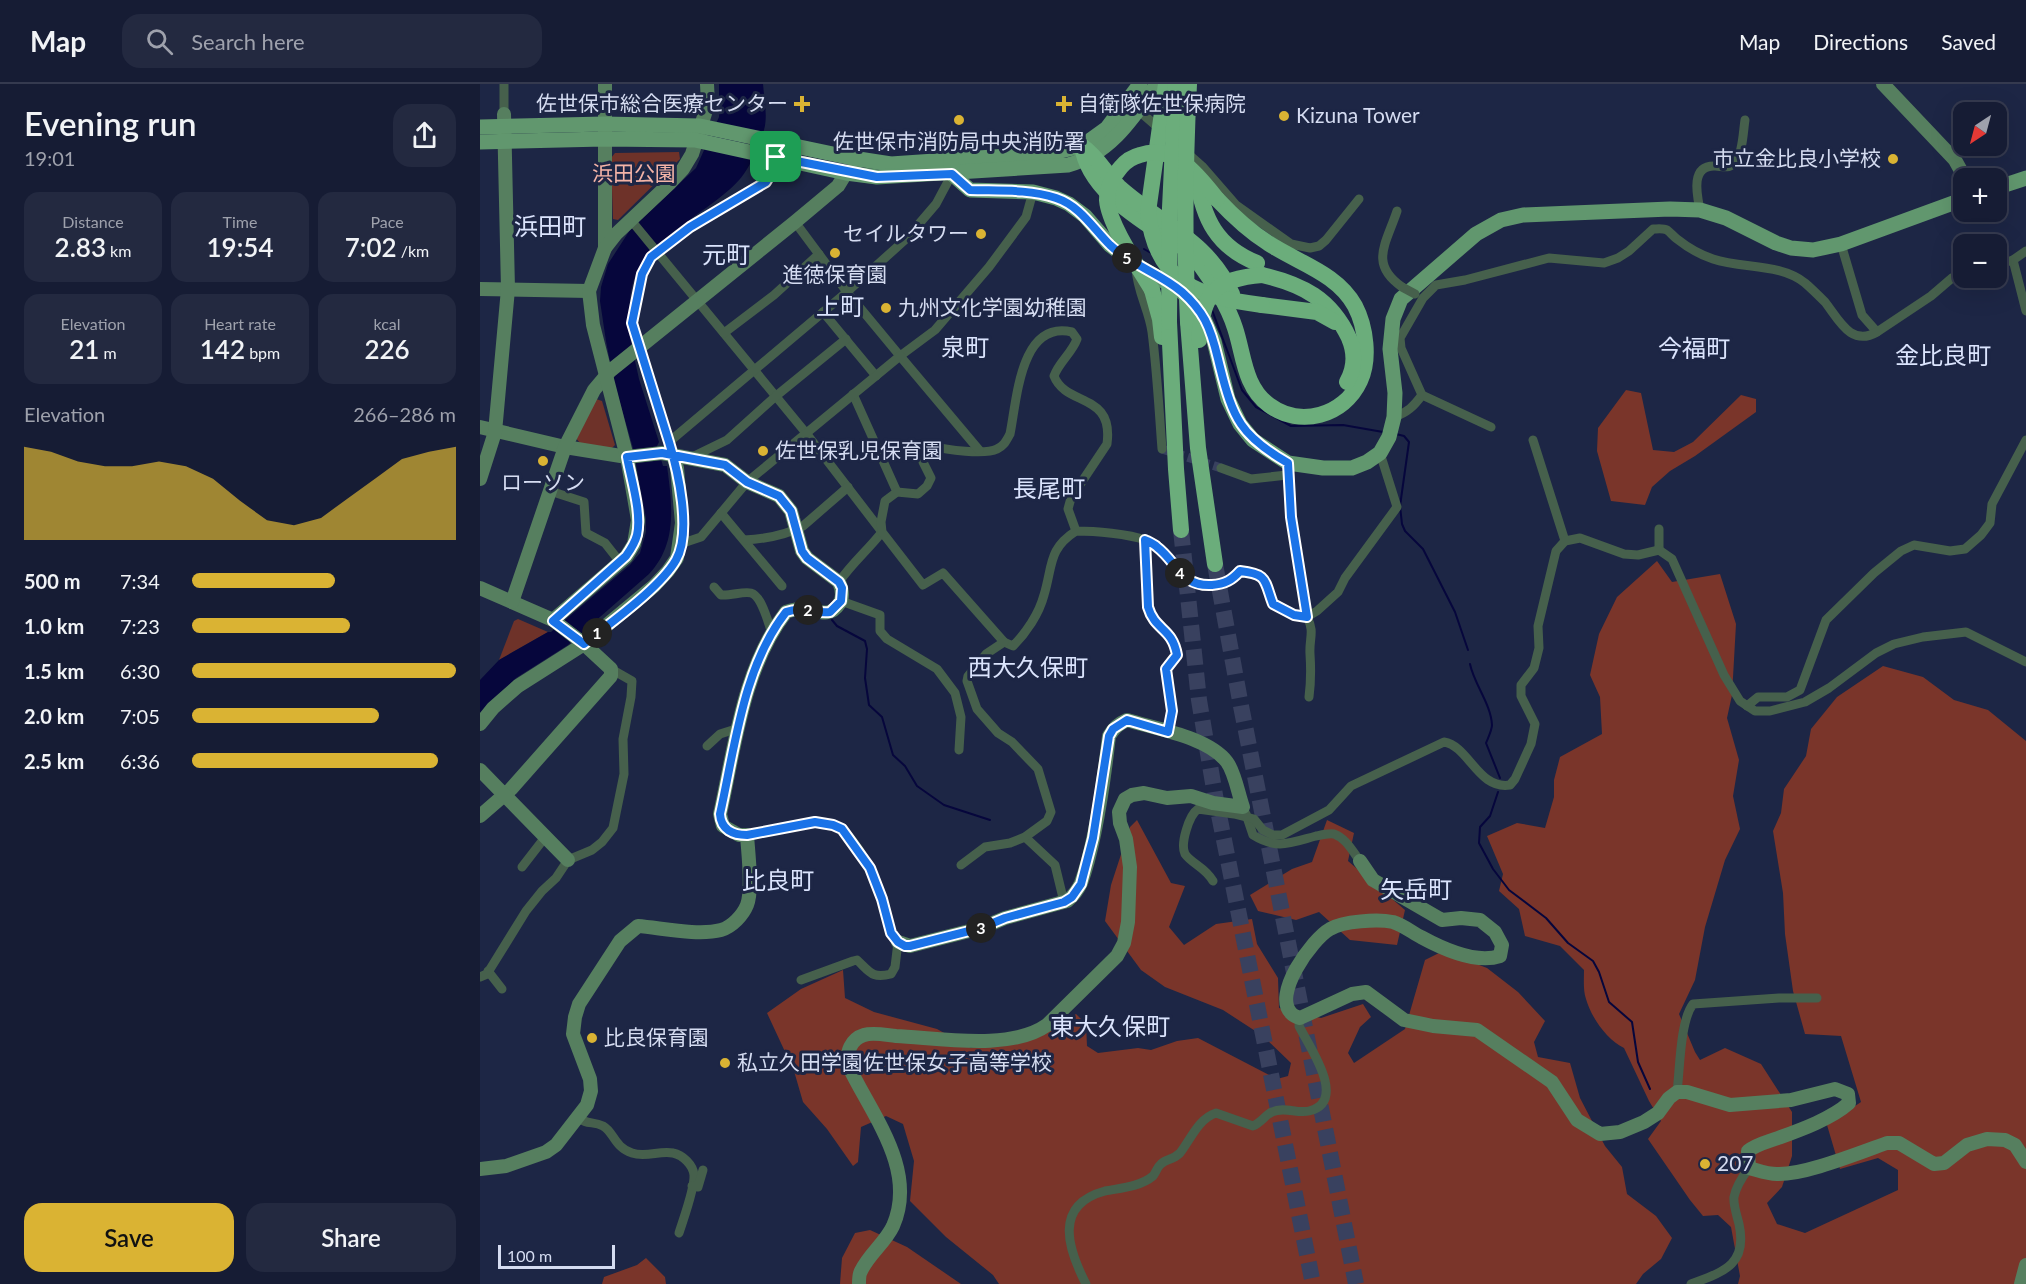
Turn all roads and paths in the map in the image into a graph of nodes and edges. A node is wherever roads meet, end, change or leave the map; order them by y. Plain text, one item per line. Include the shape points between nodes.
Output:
1 (504, 84) edge
2 (605, 84) edge
3 (707, 84) edge
4 (1140, 84) edge
5 (1157, 84) edge
6 (1166, 84) edge
7 (1176, 84) edge
8 (1189, 84) edge
9 (1194, 84) edge
10 (1883, 84) edge
11 (1138, 110) junction
12 (1745, 120) dead end
13 (480, 127) edge
14 (504, 128) junction
15 (604, 131) junction
16 (703, 134) junction
17 (480, 142) edge
18 (764, 144) junction
19 (1087, 154) junction
20 (776, 157) junction
21 (952, 166) junction
22 (859, 167) junction
23 (1959, 168) edge
24 (2026, 178) edge
25 (2007, 184) edge
26 (1033, 192) junction
27 (1359, 199) dead end
28 (1953, 203) edge
29 (1700, 210) junction
30 (1397, 211) dead end
31 (632, 222) junction
32 (795, 222) junction
33 (1841, 244) junction
34 (605, 248) junction
35 (655, 251) junction
36 (2026, 251) edge
37 (819, 254) junction
38 (2013, 260) junction
39 (1177, 262) junction
40 (2007, 262) edge
41 (1136, 265) junction
42 (1260, 269) junction
43 (1953, 278) edge
44 (508, 289) junction
45 (480, 290) edge
46 (589, 291) junction
47 (847, 292) junction
48 (1419, 296) junction
49 (697, 300) junction
50 (2026, 311) edge
51 (823, 312) junction
52 (1345, 330) junction
53 (1877, 332) junction
54 (724, 333) junction
55 (1364, 338) junction
56 (846, 339) junction
57 (638, 349) junction
58 (900, 356) junction
59 (755, 370) junction
60 (608, 374) junction
61 (876, 376) junction
62 (853, 394) junction
63 (1422, 395) junction
64 (776, 396) junction
65 (1394, 417) junction
66 (1491, 427) dead end
67 (480, 428) edge
68 (495, 432) junction
69 (806, 433) junction
70 (1533, 440) dead end
71 (2026, 440) edge
72 (565, 447) junction
73 (1162, 449) dead end
74 (668, 450) junction
75 (979, 450) junction
76 (1380, 453) junction
77 (630, 457) junction
78 (690, 458) junction
79 (1221, 468) tunnel mouth
80 (1176, 469) junction
81 (1288, 469) junction
82 (480, 479) edge
83 (747, 482) junction
84 (848, 487) junction
85 (550, 491) junction
86 (897, 492) junction
87 (721, 513) junction
88 (1659, 529) dead end
89 (796, 530) junction
90 (1181, 530) tunnel mouth
91 (1076, 531) junction
92 (882, 532) junction
93 (1211, 535) junction
94 (744, 540) junction
95 (1145, 540) junction
96 (1565, 541) junction
97 (681, 544) junction
98 (1659, 550) junction
99 (620, 562) junction
100 (1215, 564) tunnel mouth
101 (839, 582) junction
102 (782, 586) dead end
103 (714, 587) dead end
104 (480, 588) edge
105 (841, 601) junction
106 (512, 602) junction
107 (1307, 617) junction
108 (556, 623) junction
109 (772, 633) junction
110 (581, 642) junction
111 (1004, 642) junction
112 (2026, 662) edge
113 (611, 669) junction
114 (1309, 697) dead end
115 (1747, 706) junction
116 (480, 724) edge
117 (739, 728) junction
118 (1168, 732) junction
119 (707, 746) dead end
120 (959, 750) dead end
121 (480, 770) edge
122 (505, 795) junction
123 (1245, 812) junction
124 (480, 816) edge
125 (747, 835) junction
126 (546, 836) junction
127 (1025, 837) junction
128 (568, 860) junction
129 (1360, 861) joint
130 (961, 865) dead end
131 (522, 867) dead end
132 (1213, 881) dead end
133 (1064, 902) junction
134 (898, 942) junction
135 (488, 971) junction
136 (480, 977) edge
137 (801, 980) dead end
138 (502, 989) dead end
139 (1817, 998) dead end
140 (1300, 1018) junction
141 (1677, 1092) junction
142 (578, 1117) junction
143 (2026, 1162) edge
144 (1749, 1167) junction
145 (480, 1169) edge
146 (703, 1170) dead end
147 (692, 1186) junction
148 (679, 1233) dead end
149 (2026, 1265) edge
150 (859, 1284) edge
151 (1086, 1284) edge
152 (1691, 1284) edge
153 (2021, 1284) edge

1 - 14 street
2 - 15 street
3 - 16 street
4 - 19 main road
5 - 11 main road
6 - 52 highway, bridge via 1148,212 1155,247 1173,272 1207,295 1317,312
7 - 39 highway, bridge
8 - 39 highway, bridge
9 - 42 highway, bridge via 1196,168 1204,209 1212,229 1226,246
10 - 23 street
11 - 19 main road via 1115,140
11 - 27 street via 1202,166 1236,206 1291,244 1319,246
12 - 29 street via 1732,165 1711,166 1700,172 1696,189
13 - 14 main road
14 - 15 main road
14 - 17 main road
14 - 44 street
15 - 16 main road
15 - 34 street
16 - 18 main road
16 - 31 street via 683,169
18 - 20 main road
18 - 22 main road
18 - 22 main road via 818,151
19 - 21 main road via 1068,165
19 - 52 highway via 1117,185 1189,238 1212,262 1240,313 1260,379 1276,398 1311,407 1332,399 1342,390 1354,365 1353,348
19 - 55 highway via 1094,176 1121,206 1193,255 1220,295 1235,328 1252,385 1270,406 1298,418 1313,418 1338,407 1361,379
20 - 22 main road
20 - 35 street via 766,182
21 - 22 main road
21 - 22 main road via 892,177 877,177
21 - 26 main road via 970,190
21 - 47 street via 936,204 906,239
22 - 32 street
24 - 25 main road
26 - 41 main road via 1069,204
26 - 58 street via 1026,217 988,267 935,330
28 - 33 main road
29 - 33 main road via 1791,248 1813,250
29 - 65 main road via 1523,215 1501,220 1476,234 1401,299 1393,319 1390,349
30 - 48 street, bridge via 1382,266 1389,278
31 - 34 street
31 - 35 street
32 - 37 street
32 - 49 street
33 - 53 street via 1863,315
34 - 46 street
35 - 49 street
35 - 57 street via 642,274 632,323
36 - 38 street
37 - 47 street
37 - 54 street
38 - 40 street
38 - 50 street
39 - 80 highway, bridge via 1169,322
39 - 93 highway, bridge via 1188,322 1198,448
41 - 73 street via 1137,283 1152,331
41 - 81 main road via 1181,291 1197,307 1214,341 1228,399 1240,424
42 - 52 highway via 1319,299 1335,313
42 - 55 highway via 1319,285 1346,310
42 - 93 highway, bridge via 1221,284 1204,308 1199,340 1200,401
43 - 53 street
44 - 45 street
44 - 46 street
44 - 68 street
46 - 60 street via 593,324
47 - 51 street
47 - 58 street
48 - 53 street via 1436,285 1549,258 1604,263 1629,251 1653,229 1661,229 1711,259 1791,275 1824,301 1851,333 1861,338
48 - 63 street via 1400,338
49 - 54 street
49 - 57 street
51 - 56 street
51 - 59 street
54 - 59 street
55 - 80 highway, bridge via 1355,306 1340,287 1315,268 1269,244 1232,216 1185,163 1159,152 1133,157 1113,177 1107,200 1111,216 1152,290 1160,319
56 - 61 street
56 - 64 street
57 - 60 street
57 - 74 street
58 - 61 street
58 - 75 street
59 - 64 street
59 - 74 street
60 - 72 street via 594,390
60 - 77 street
61 - 62 street
62 - 69 street
62 - 86 street
63 - 65 street via 1413,407
63 - 66 street
64 - 69 street
64 - 78 street via 728,440
65 - 76 main road
67 - 68 street
68 - 72 street
68 - 82 street
69 - 83 street
69 - 84 street
70 - 96 street
71 - 115 street via 1992,504 1990,523 1982,535 1965,549 1950,551 1914,545 1901,551 1826,620 1800,690 1787,698 1758,697
72 - 77 street
72 - 85 street
74 - 77 street
74 - 78 street
74 - 97 street via 677,468
75 - 86 street via 960,452 933,446 924,462 931,478 927,486 918,494
75 - 91 street via 995,450 1010,434 1022,369 1034,346 1050,332 1072,332 1077,339 1057,368 1057,385 1096,407 1105,418 1108,434 1107,444 1071,498 1068,508
76 - 81 main road via 1352,468
76 - 107 street via 1397,507 1338,591
77 - 99 street via 638,533
78 - 83 street via 725,465
79 - 81 street via 1251,479
80 - 90 highway
81 - 107 street
83 - 87 street
83 - 89 street via 779,496 791,511
84 - 89 street
84 - 92 street
85 - 99 street via 584,502 586,533 605,543
85 - 106 street
86 - 92 street via 885,501
87 - 94 street
87 - 97 street via 701,537
88 - 98 street
89 - 94 street via 769,539
89 - 101 street via 807,558
91 - 95 street
91 - 111 street via 1058,545 1044,597 1024,635 1012,646
92 - 101 street
92 - 111 street via 923,585 943,573
93 - 100 highway
94 - 102 street
95 - 107 street via 1158,548 1183,576 1204,585 1232,580 1240,571 1258,573 1273,604
95 - 118 street via 1148,607 1151,617 1175,643 1177,655 1166,669 1172,711
96 - 98 street via 1580,538 1624,554
96 - 123 street via 1552,563 1538,626 1539,648 1534,668 1521,685 1521,696 1535,724 1531,744 1510,785 1497,785 1480,774 1451,743 1444,742 1351,786 1329,810 1282,835 1263,830
97 - 110 street via 677,558 654,586
98 - 115 street via 1672,559 1725,675
99 - 108 street
101 - 105 street
103 - 109 street via 721,595 756,596
104 - 106 street
105 - 109 street via 830,612 786,612
105 - 120 street via 880,615 880,631 887,639 937,669 955,693 961,717
106 - 108 street
107 - 114 street via 1313,628
108 - 110 street
109 - 117 street via 753,672
110 - 113 street
110 - 116 street via 518,686
111 - 127 street via 986,654 967,681 976,709 1038,769 1051,812 1047,821
112 - 115 street via 1966,632 1923,636 1876,653 1805,702 1770,711 1755,711
113 - 122 street via 607,682
113 - 128 street via 632,681 623,740 624,774 613,828 592,850
117 - 119 street via 720,734
117 - 125 street via 720,820 730,831
118 - 123 street via 1202,743 1219,754 1228,764
118 - 133 street via 1127,720 1113,729 1081,884
121 - 122 street
122 - 124 street
122 - 126 street
123 - 129 street via 1253,835 1266,843 1283,844 1334,834 1344,840
123 - 132 street via 1198,808 1191,817 1184,851
123 - 150 street via 1191,796 1167,798 1144,793 1125,799 1119,812 1130,867 1124,943 1117,956 1037,1032 996,1040 962,1041 871,1034 853,1042 848,1065 896,1158 900,1177 900,1201 892,1226 860,1272
125 - 134 street via 815,822 842,829 870,868 891,933
125 - 142 street via 749,892 747,905 735,922 722,930 703,931 638,926 620,941 579,1004 573,1034 591,1091
126 - 128 street
126 - 131 street
127 - 130 street via 984,847
127 - 133 street via 1055,865
128 - 135 street via 526,911
129 - 140 street via 1373,880 1442,920 1480,920 1495,932 1502,945 1500,956 1489,960 1462,954 1429,942 1394,922 1341,924 1329,929 1309,949 1291,979 1286,1004
133 - 134 street via 910,946
134 - 137 street via 891,974 875,976 857,960
135 - 136 street
135 - 138 street
139 - 141 street via 1693,1004 1685,1023
140 - 141 street via 1352,994 1366,992 1404,1020 1477,1030 1552,1082 1577,1120 1600,1134 1620,1132 1644,1122
140 - 151 street via 1299,1026 1325,1078 1327,1093 1323,1102 1311,1110 1271,1112 1253,1126 1216,1113 1207,1116 1181,1152 1173,1160 1161,1163 1153,1175 1079,1204 1069,1227 1070,1247
141 - 144 street via 1730,1105 1791,1100 1836,1089 1848,1094 1849,1103 1838,1113 1755,1145 1748,1151
142 - 145 street via 546,1152 506,1166
142 - 147 street via 602,1125 620,1147 630,1152 673,1153 682,1157 692,1169
143 - 144 street via 2015,1145 1987,1139 1966,1145 1944,1162 1934,1164 1899,1143 1887,1143 1802,1170 1776,1174
144 - 152 street via 1734,1198 1741,1233 1736,1258 1725,1271
146 - 147 street via 700,1185
147 - 148 street
149 - 153 street

